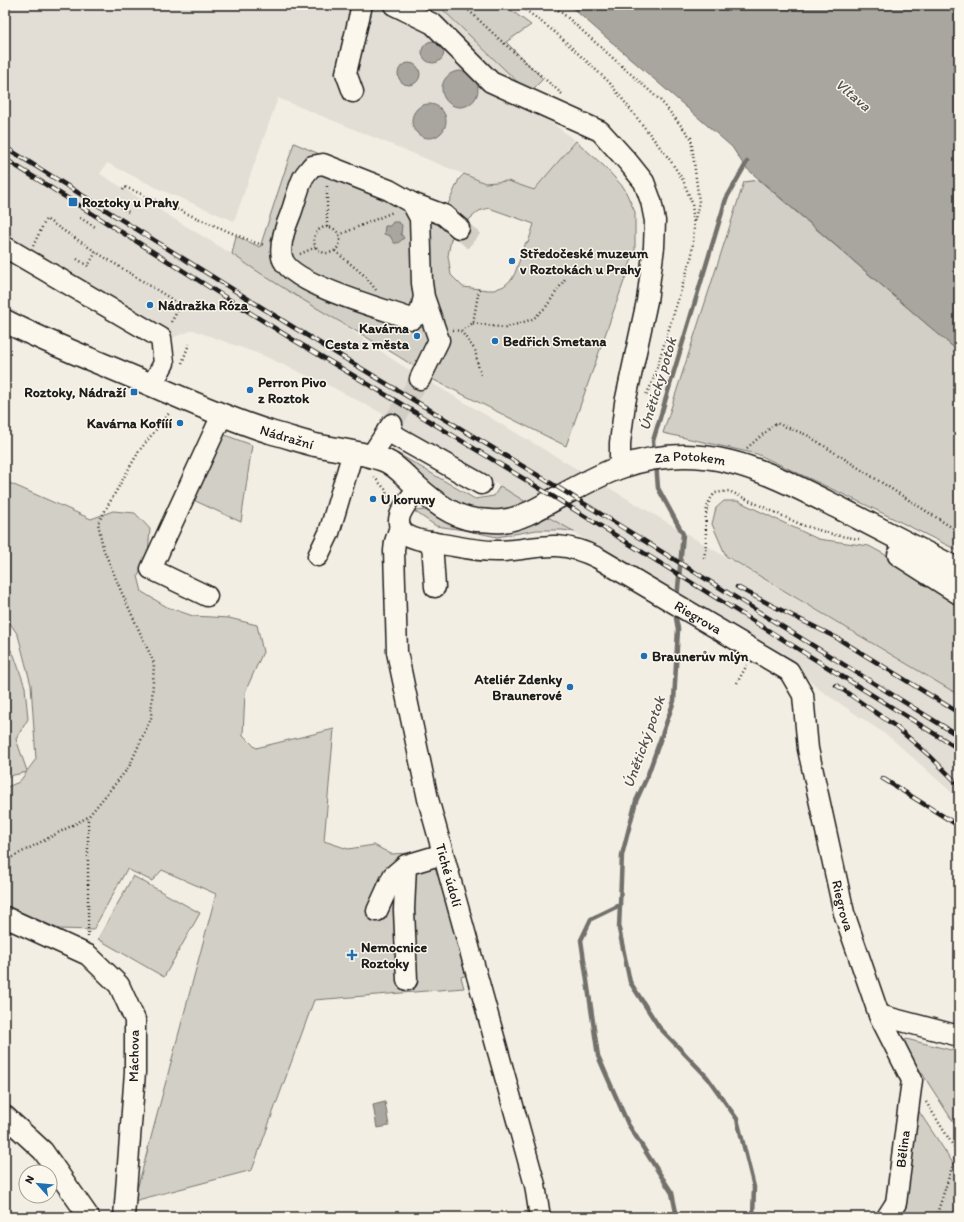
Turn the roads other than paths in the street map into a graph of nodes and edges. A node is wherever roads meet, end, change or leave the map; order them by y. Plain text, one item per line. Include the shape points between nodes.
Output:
1 (362, 5) edge
2 (394, 5) edge
3 (353, 92) dead end
4 (412, 204) junction
5 (459, 228) tunnel mouth
6 (5, 247) edge
7 (424, 297) junction
8 (5, 321) edge
9 (420, 379) tunnel mouth
10 (152, 385) junction
11 (222, 415) junction
12 (362, 454) junction
13 (628, 465) junction
14 (481, 484) dead end
15 (418, 488) junction
16 (400, 527) junction
17 (432, 542) junction
18 (318, 556) dead end
19 (898, 556) dead end
20 (959, 570) edge
21 (435, 587) dead end
22 (959, 594) edge
23 (207, 596) dead end
24 (443, 854) junction
25 (406, 865) junction
26 (377, 911) tunnel mouth
27 (5, 917) edge
28 (407, 980) dead end
29 (879, 1015) junction
30 (959, 1036) edge
31 (912, 1080) joint
32 (5, 1116) edge
33 (89, 1217) edge
34 (124, 1217) edge
35 (540, 1217) edge
36 (887, 1217) edge

1 - 3 street via 346,73
2 - 13 street via 433,24 491,82 600,131 644,182 656,220 647,301 625,402 620,443
4 - 5 street via 444,215
4 - 7 street via 420,218
4 - 7 street via 389,190 323,164 312,166 303,178 287,223 281,249 282,259 290,269 310,282 338,295 412,319 420,313
6 - 10 street via 161,338 164,363
7 - 9 street via 439,340
8 - 10 main road, Nádražní via 33,336
10 - 11 main road, Nádražní
11 - 12 main road, Nádražní via 293,439
11 - 23 street via 151,569
12 - 14 street via 389,427
12 - 15 main road, Nádražní via 395,465
12 - 18 street
13 - 15 main road, Za Potokem via 590,480 520,517 502,521 472,519 456,514 442,507
13 - 20 main road, Za Potokem via 668,456 693,456 712,457 749,466 787,482
15 - 16 street via 400,516
16 - 17 street, Riegrova via 409,536
16 - 24 street, Tiché údolí via 394,551 397,652 428,799
17 - 21 street
17 - 29 street, Riegrova via 490,551 508,551 532,543 564,547 591,555 790,671 803,695 808,749 844,913
19 - 22 street
24 - 25 street
24 - 35 street, Tiché údolí via 535,1185
25 - 26 street via 393,876
25 - 28 street via 404,910
27 - 34 street, Máchova via 88,955 119,985 135,1020 135,1072
29 - 30 street
29 - 31 street, Riegrova
31 - 36 street, Bělina via 896,1204
32 - 33 street via 43,1151

